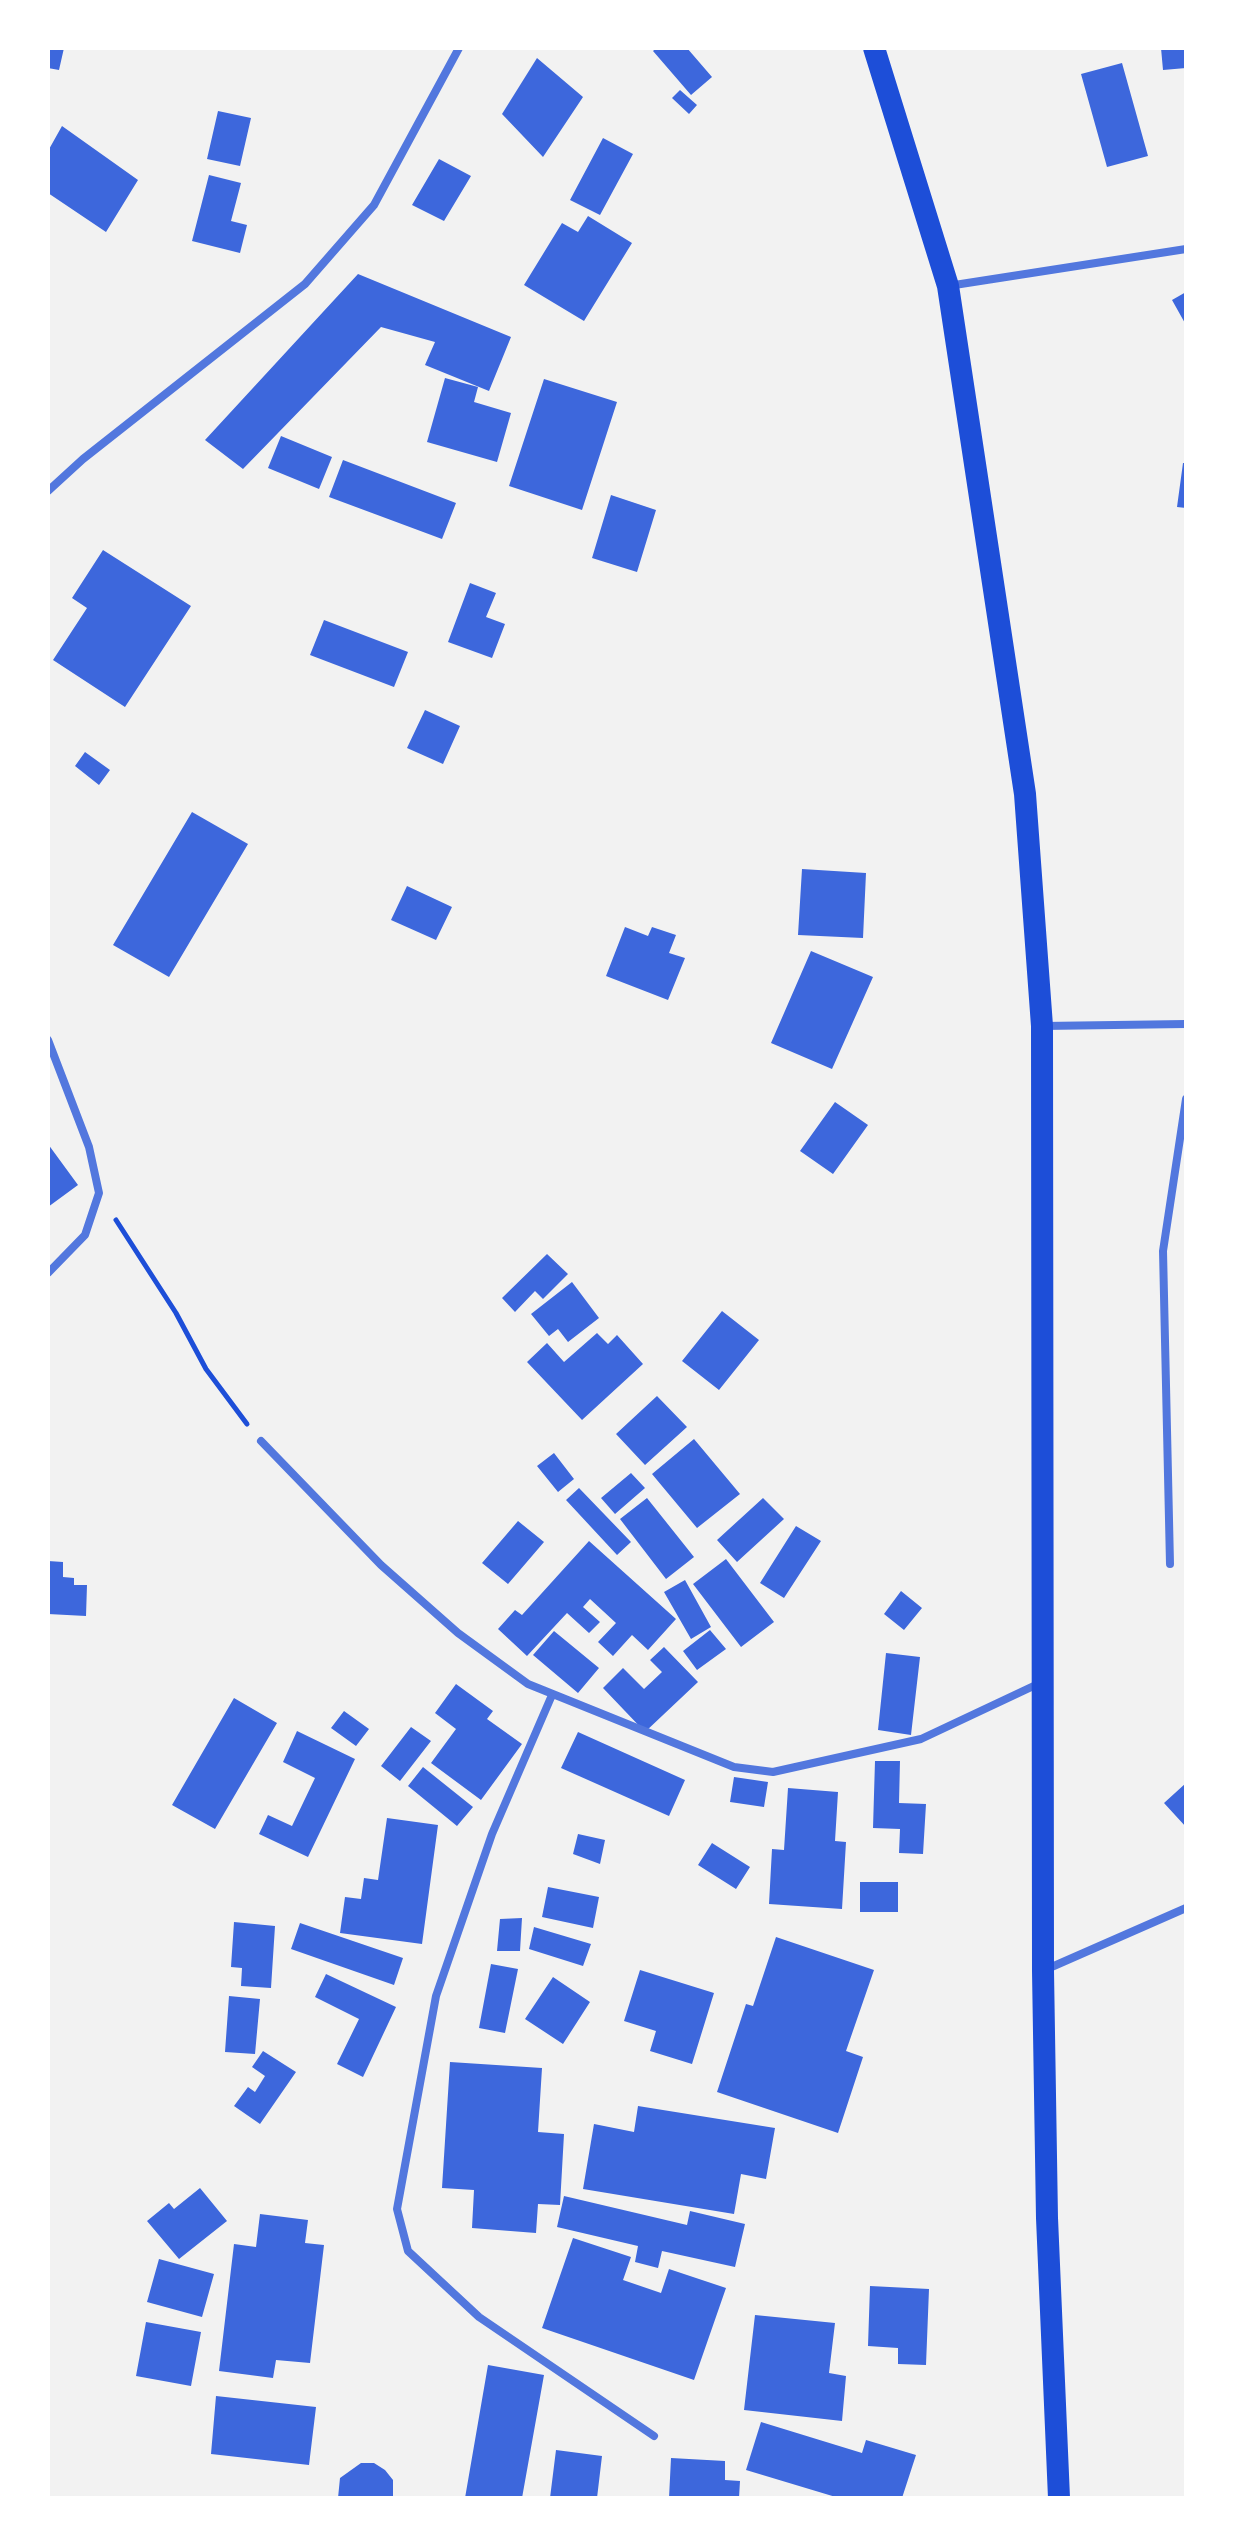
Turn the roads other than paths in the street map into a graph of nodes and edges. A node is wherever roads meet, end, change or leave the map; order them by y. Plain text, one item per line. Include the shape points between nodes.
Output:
1 (459, 48) edge
2 (874, 48) edge
3 (1186, 249) edge
4 (948, 286) junction
5 (48, 491) edge
6 (1186, 1024) edge
7 (1042, 1026) junction
8 (48, 1040) edge
9 (1186, 1099) edge
10 (48, 1273) edge
11 (261, 1441) road end
12 (1170, 1564) dead end
13 (1044, 1681) junction
14 (552, 1695) junction
15 (1186, 1908) edge
16 (1043, 1971) junction
17 (654, 2436) dead end
18 (1059, 2498) edge

1 - 5 street via 374,205 305,284
2 - 4 highway
3 - 4 street
4 - 7 highway via 1025,794
6 - 7 street
7 - 13 highway
8 - 10 street via 89,1147 99,1193 85,1235
9 - 12 street via 1163,1251
11 - 14 street via 403,1585 458,1633 528,1684
13 - 14 street via 921,1739 773,1772 734,1767
13 - 16 highway
14 - 17 street via 492,1834 436,1996 397,2209 408,2251 479,2317
15 - 16 street
16 - 18 highway

